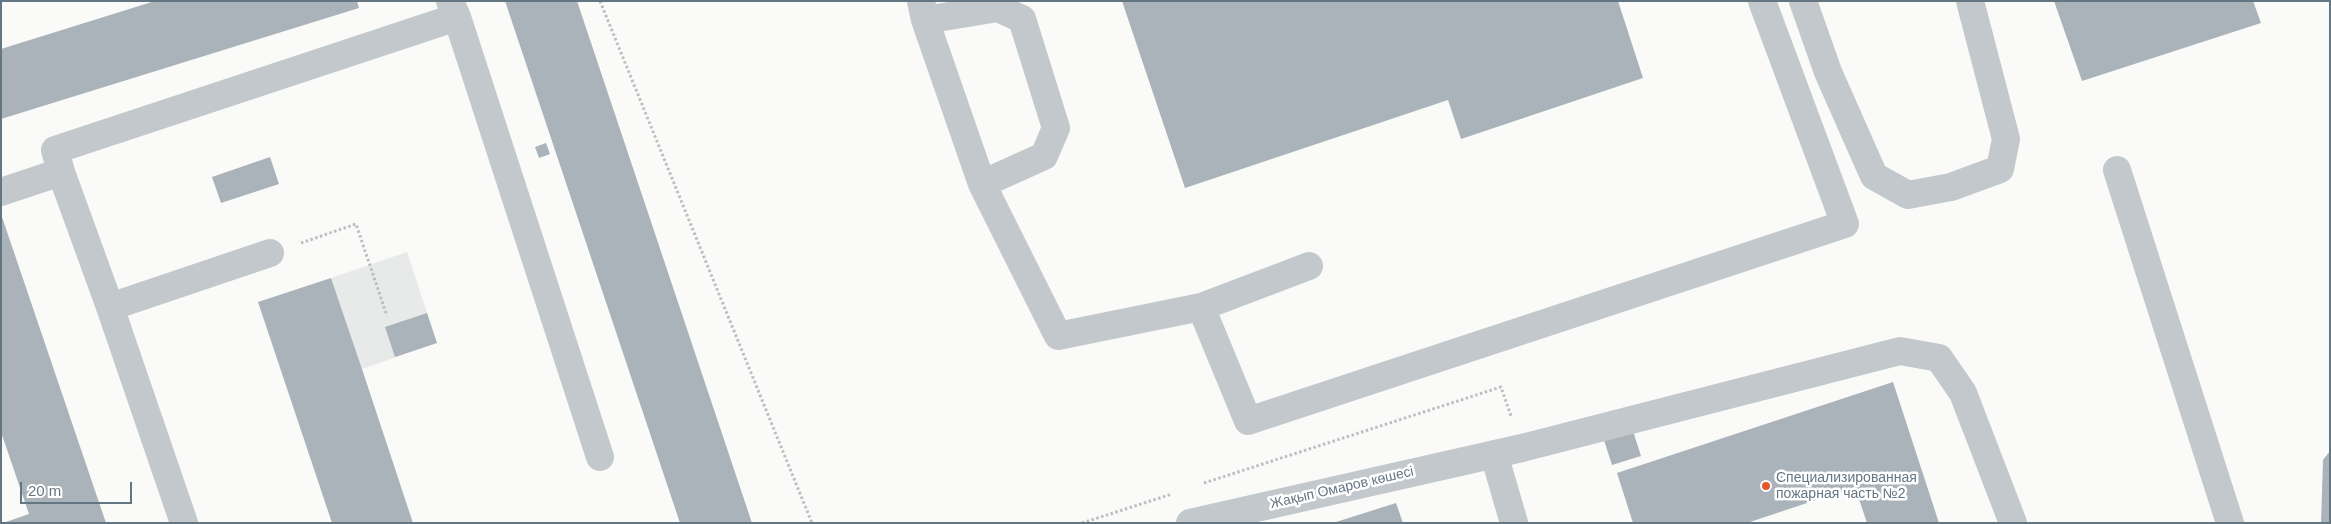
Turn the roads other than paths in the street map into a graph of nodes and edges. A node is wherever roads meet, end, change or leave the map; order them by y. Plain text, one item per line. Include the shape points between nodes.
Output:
1 (1762, 1) edge
2 (1803, 1) edge
3 (1970, 1) edge
4 (454, 9) edge
5 (923, 11) edge
6 (2117, 170) dead end
7 (61, 172) junction
8 (982, 184) junction
9 (1, 192) edge
10 (270, 253) road end
11 (1309, 266) dead end
12 (110, 307) junction
13 (1201, 307) junction
14 (1494, 454) junction
15 (600, 457) dead end
16 (184, 523) edge
17 (1190, 523) edge
18 (1514, 523) edge
19 (2013, 523) edge
20 (2230, 523) edge

1 - 13 street via 1845,224 1248,421
2 - 3 street via 1828,72 1874,176 1908,195 1951,187 2000,169 2006,139
4 - 7 street via 55,150
4 - 15 street
5 - 8 street
5 - 8 street via 998,8 1022,19 1056,128 1044,156
6 - 20 street
7 - 9 street
7 - 12 street
8 - 13 street via 1058,336
10 - 12 street
11 - 13 street
12 - 16 street
14 - 17 street, Жақып Омаров көшесі
14 - 18 street
14 - 19 street, Жақып Омаров көшесі via 1900,351 1939,358 1963,393

